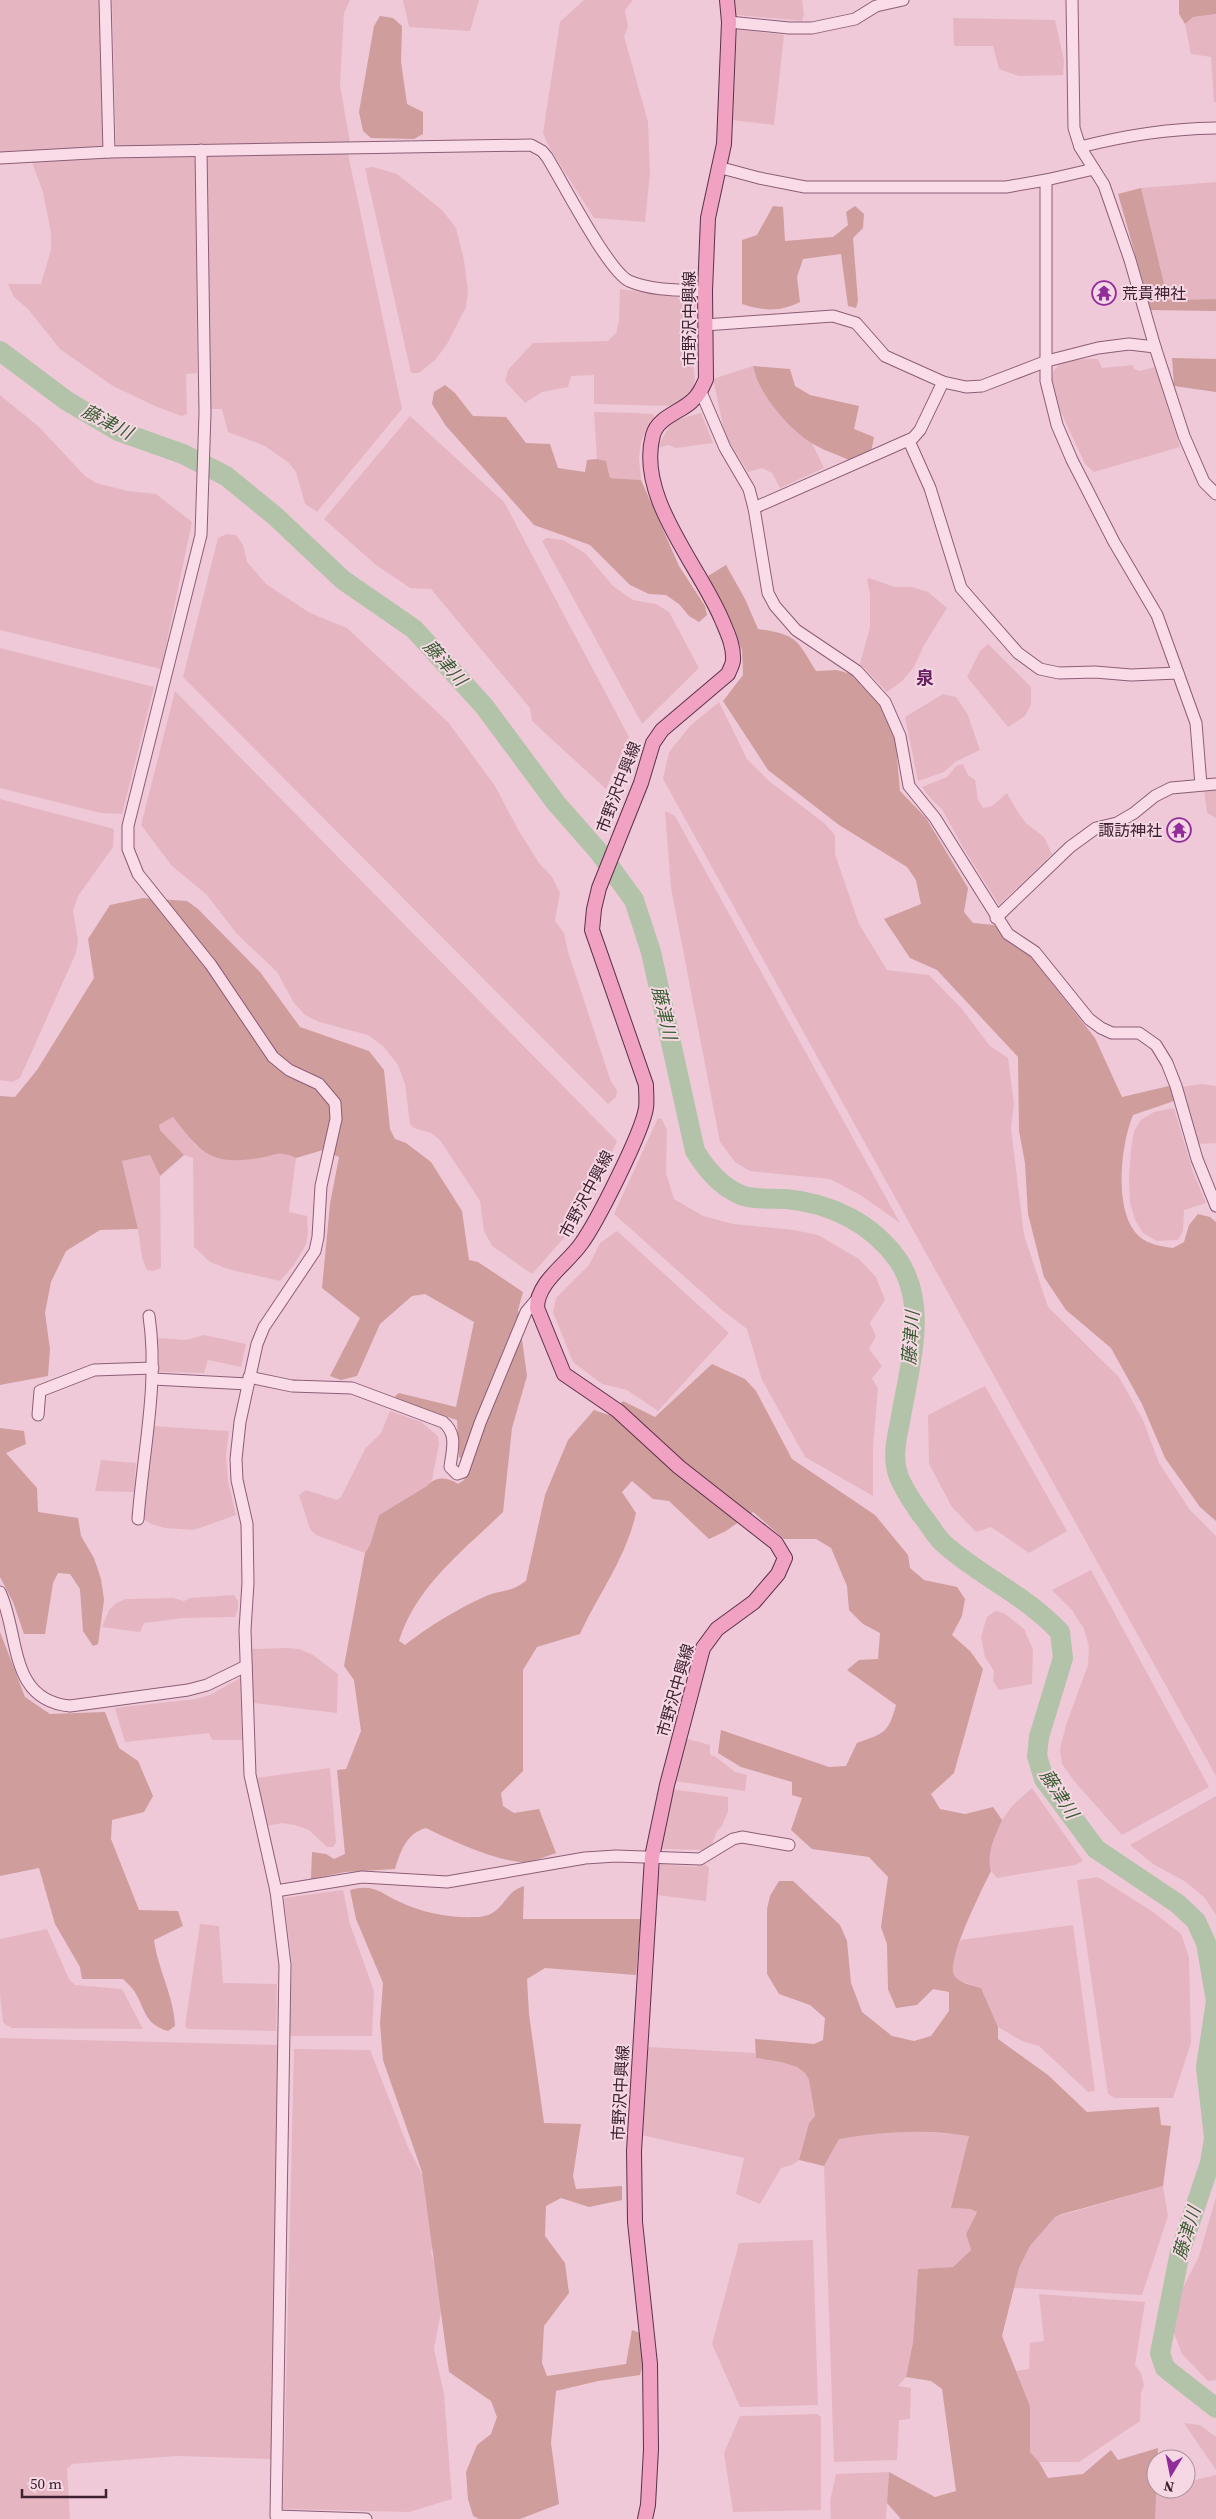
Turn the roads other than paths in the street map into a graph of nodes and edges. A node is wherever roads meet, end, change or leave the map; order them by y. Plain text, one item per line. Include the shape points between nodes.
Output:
1 (105, 0) edge
2 (726, 0) edge
3 (903, 0) edge
4 (1072, 0) edge
5 (729, 22) junction
6 (1216, 128) edge
7 (1080, 147) junction
8 (201, 150) junction
9 (108, 152) junction
10 (0, 158) edge
11 (718, 167) junction
12 (1094, 169) junction
13 (1046, 180) junction
14 (705, 291) junction
15 (704, 325) junction
16 (1155, 347) junction
17 (1046, 361) junction
18 (943, 382) junction
19 (701, 392) junction
20 (909, 440) junction
21 (1216, 494) edge
22 (754, 508) junction
23 (1178, 673) junction
24 (1216, 784) edge
25 (1201, 785) junction
26 (996, 918) junction
27 (1216, 1206) edge
28 (537, 1299) junction
29 (149, 1316) dead end
30 (153, 1374) junction
31 (248, 1380) junction
32 (38, 1415) dead end
33 (138, 1519) dead end
34 (0, 1592) edge
35 (246, 1666) junction
36 (788, 1845) dead end
37 (652, 1857) junction
38 (276, 1891) junction
39 (366, 2519) edge
40 (645, 2519) edge

1 - 9 street
2 - 5 main road, 市野沢中興線
3 - 5 street via 876,6 855,19 812,28
4 - 7 street via 1074,128
5 - 11 main road, 市野沢中興線 via 724,144
6 - 7 street via 1128,134
7 - 12 street
8 - 9 street
8 - 14 street via 531,145 547,157 610,262 628,280 664,289
8 - 31 street via 204,442 201,535 128,826 128,849 138,874 211,965 273,1057 289,1070 319,1084 335,1103 336,1119 321,1186 315,1251 264,1328
9 - 10 street
11 - 13 street via 805,187 1006,187
11 - 14 main road, 市野沢中興線 via 708,218
12 - 13 street
12 - 16 street via 1104,185 1130,260
13 - 17 street
14 - 15 main road, 市野沢中興線
15 - 18 street via 833,316 856,324 885,356
15 - 19 main road, 市野沢中興線 via 706,379
16 - 17 street via 1130,344 1098,348
16 - 21 street via 1194,462 1204,482
17 - 18 street via 982,386 955,386
17 - 23 street via 1046,381 1057,425 1114,542 1158,615
18 - 20 street via 920,430
19 - 22 street via 725,448 749,489
19 - 28 main road, 市野沢中興線 via 658,424 653,434 650,469 670,523 719,612 732,646 733,661 728,674 662,730 653,743 641,783 599,888 592,930 646,1085 646,1109 633,1144 582,1243 542,1288
20 - 22 street
20 - 23 street via 930,488 961,588 1018,653 1040,669 1059,673
22 - 26 street via 768,593 775,606 796,630 857,670 885,702 900,736 909,786 935,818
23 - 25 street via 1196,723
24 - 25 street
25 - 26 street via 1171,788 1134,813 1085,835
26 - 27 street via 1008,934 1034,952 1101,1028 1112,1033 1139,1033 1156,1045 1176,1086
28 - 31 street via 526,1312 463,1472 457,1474 450,1467 453,1436 443,1422 352,1388 292,1386
28 - 37 main road, 市野沢中興線 via 536,1308 564,1374 618,1412 679,1467 776,1543 784,1558 778,1574 754,1602 717,1629 702,1648
29 - 30 street
30 - 31 street
30 - 32 street via 94,1370 40,1391
30 - 33 street
31 - 35 street via 236,1459 237,1480 247,1524
34 - 35 street via 23,1676 46,1700 61,1705 188,1690 207,1685
35 - 38 street via 250,1775
36 - 37 street via 742,1837 700,1860
37 - 38 street via 585,1858 448,1882 362,1878
37 - 40 main road, 市野沢中興線 via 634,2151 635,2222 650,2364 651,2449
38 - 39 street via 285,1965 276,2516

